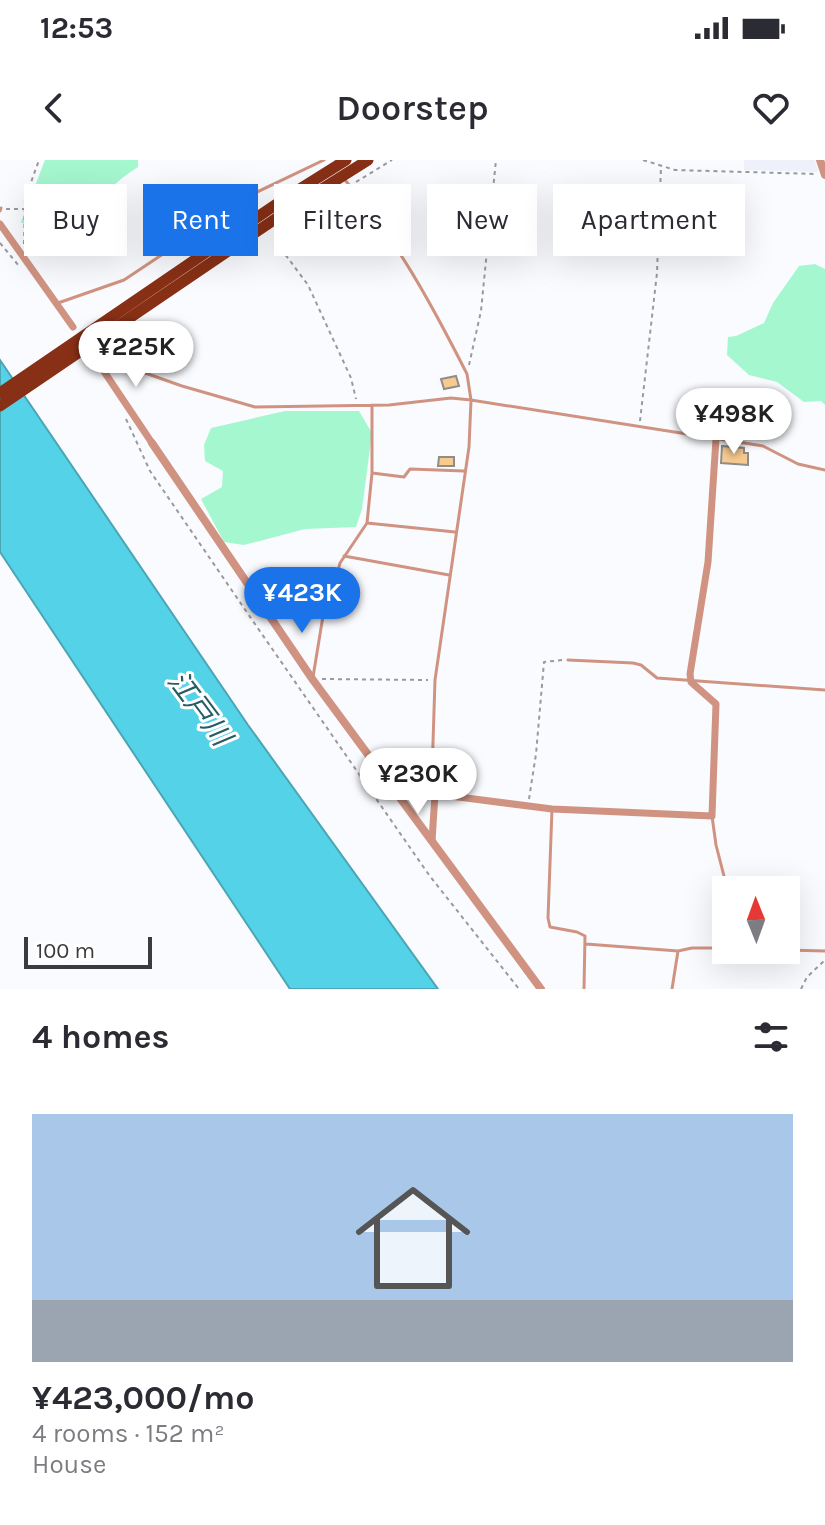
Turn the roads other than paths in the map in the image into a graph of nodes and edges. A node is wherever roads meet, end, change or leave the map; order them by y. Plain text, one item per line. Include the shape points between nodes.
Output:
1 (346, 160) edge
2 (368, 160) edge
3 (820, 160) edge
4 (335, 170) edge
5 (825, 175) edge
6 (0, 224) edge
7 (57, 303) junction
8 (73, 327) dead end
9 (61, 357) junction
10 (96, 359) joint
11 (0, 393) edge
12 (471, 400) junction
13 (372, 405) junction
14 (0, 406) edge
15 (716, 439) junction
16 (152, 443) joint
17 (825, 470) edge
18 (465, 471) junction
19 (372, 473) junction
20 (367, 523) junction
21 (456, 532) junction
22 (344, 556) junction
23 (449, 575) junction
24 (258, 599) junction
25 (325, 608) junction
26 (568, 660) road end
27 (313, 679) junction
28 (691, 680) junction
29 (825, 690) edge
30 (435, 794) junction
31 (552, 809) junction
32 (712, 816) junction
33 (432, 841) junction
34 (724, 876) edge
35 (586, 944) junction
36 (712, 948) edge
37 (800, 950) edge
38 (678, 951) junction
39 (825, 951) edge
40 (541, 989) edge
41 (584, 989) edge
42 (672, 989) edge

1 - 4 highway
2 - 4 highway
3 - 5 street
4 - 7 lane via 253,194 124,280
4 - 9 highway via 284,199
4 - 12 lane via 413,270 467,374
6 - 7 street
7 - 8 street
9 - 11 highway
9 - 14 highway
10 - 13 lane via 255,407
10 - 16 street
12 - 13 lane
12 - 15 lane
12 - 18 lane
13 - 19 lane
15 - 17 lane via 763,446 798,464
15 - 28 street via 708,562
16 - 24 street
18 - 19 lane via 410,469 404,477
18 - 21 lane
19 - 20 lane
20 - 21 lane
20 - 22 lane
21 - 23 lane
22 - 23 lane
22 - 25 lane
23 - 30 lane via 435,680
24 - 25 lane
24 - 27 street
25 - 27 lane
26 - 28 lane via 633,663 657,678
27 - 33 street
28 - 29 lane
28 - 32 street via 716,704
30 - 31 street
30 - 33 street
31 - 32 street
31 - 35 lane via 550,927 577,932
32 - 34 lane
33 - 40 street
35 - 38 lane
35 - 41 lane
36 - 38 lane
37 - 39 lane
38 - 42 lane

